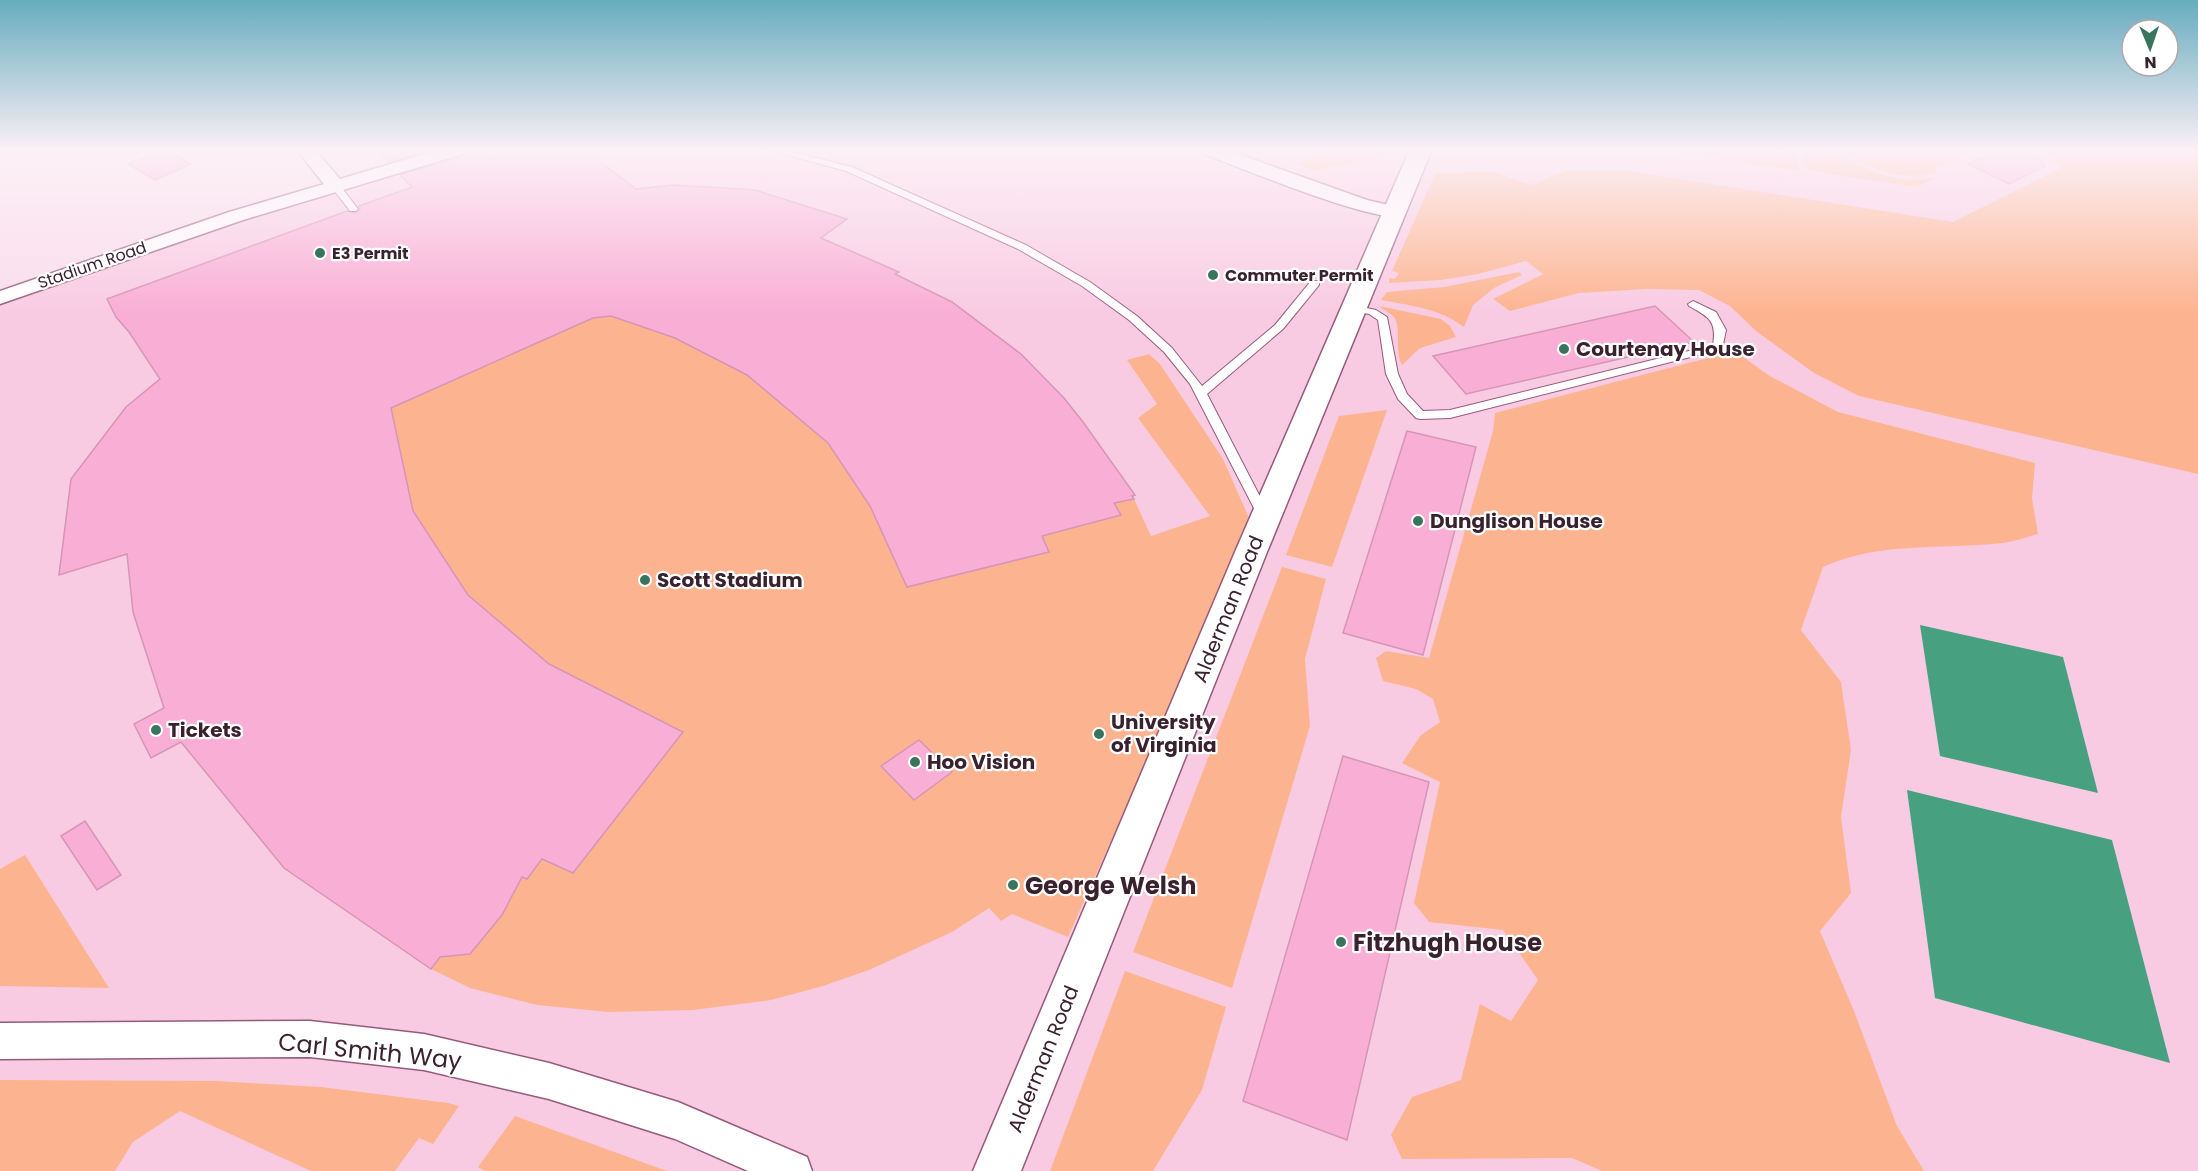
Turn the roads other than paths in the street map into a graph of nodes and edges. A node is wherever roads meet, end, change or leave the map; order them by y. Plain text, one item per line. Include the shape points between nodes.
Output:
1 (276, 204) edge
2 (349, 204) edge
3 (929, 204) edge
4 (1358, 204) edge
5 (1398, 204) edge
6 (353, 209) dead end
7 (1394, 212) junction
8 (1315, 283) dead end
9 (0, 298) edge
10 (1693, 304) dead end
11 (1353, 308) junction
12 (1200, 394) junction
13 (1265, 518) junction
14 (0, 1041) edge
15 (793, 1171) edge
16 (997, 1171) edge

1 - 9 street, Stadium Road
2 - 6 lane
3 - 12 lane via 1022,247 1086,284 1168,350
4 - 7 street
5 - 7 main road, Alderman Road
7 - 11 main road, Alderman Road
8 - 12 lane via 1279,327
10 - 11 lane via 1712,314 1721,330 1718,347 1450,414 1420,415 1402,396 1392,374 1383,319
11 - 13 main road, Alderman Road
12 - 13 lane
13 - 16 main road, Alderman Road
14 - 15 street, Carl Smith Way via 310,1039 424,1052 549,1082 678,1121

